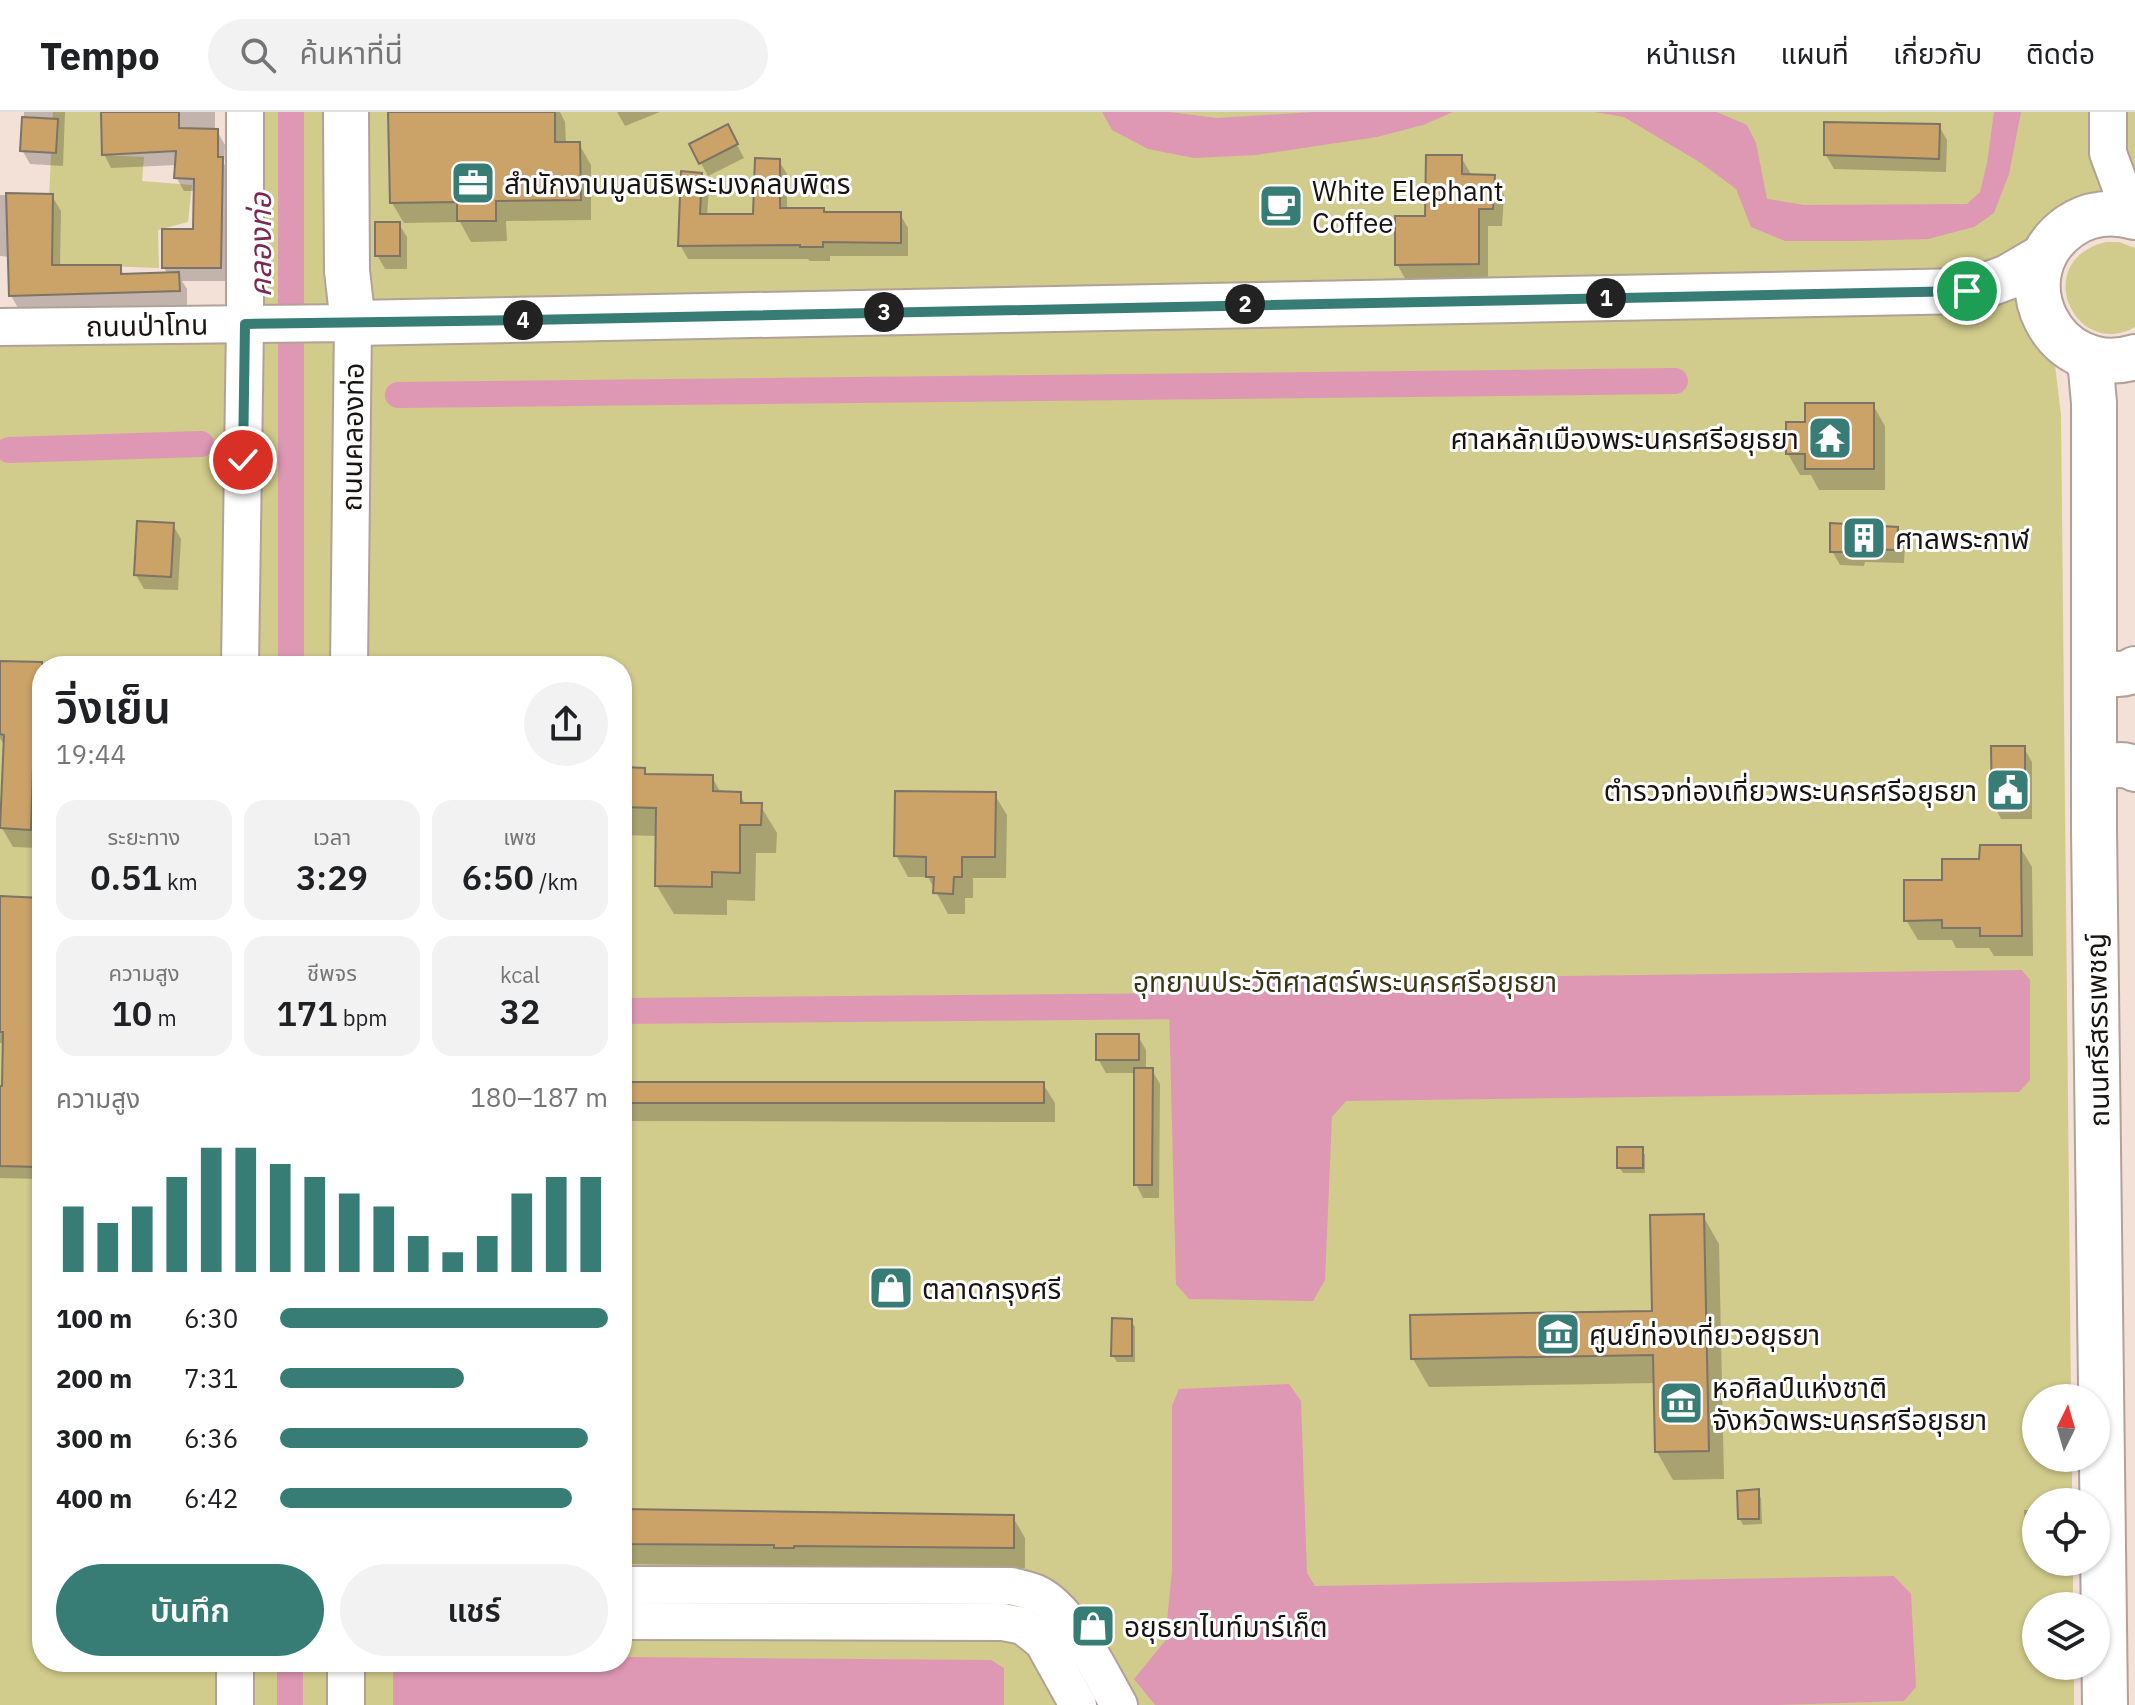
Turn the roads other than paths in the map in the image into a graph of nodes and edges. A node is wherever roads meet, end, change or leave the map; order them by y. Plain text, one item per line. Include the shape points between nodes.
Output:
1 (245, 112) edge
2 (2108, 112) edge
3 (346, 115) edge
4 (2108, 153) junction
5 (2135, 215) edge
6 (2077, 222) junction
7 (2044, 256) junction
8 (1973, 290) junction
9 (2045, 319) junction
10 (341, 323) junction
11 (252, 324) junction
12 (0, 327) edge
13 (2086, 356) junction
14 (2135, 357) edge
15 (240, 656) edge
16 (349, 656) edge
17 (2114, 667) edge
18 (2114, 771) edge
19 (2118, 1279) edge
20 (2118, 1348) edge
21 (632, 1585) edge
22 (632, 1621) edge
23 (235, 1672) edge
24 (346, 1672) edge
25 (235, 1705) edge
26 (346, 1705) edge
27 (1078, 1705) edge
28 (1119, 1705) edge
29 (2105, 1705) edge

1 - 11 street
2 - 4 street
3 - 10 main road, ถนนคลองท่อ via 347,271
4 - 5 street
4 - 6 street
5 - 6 main road via 2107,213
6 - 7 main road, ถนนป่าโทน
7 - 8 main road, ถนนป่าโทน
7 - 9 main road via 2038,288
8 - 9 main road, ถนนป่าโทน
8 - 10 main road, ถนนป่าโทน
9 - 13 main road via 2065,344
10 - 11 street, ถนนป่าโทน
10 - 16 street, ถนนคลองท่อ
11 - 12 street, ถนนป่าโทน
11 - 15 street
13 - 14 main road
13 - 17 main road, ถนนศรีสรรเพชญ์
17 - 18 main road, ถนนศรีสรรเพชญ์
18 - 19 main road, ถนนศรีสรรเพชญ์
19 - 20 main road, ถนนศรีสรรเพชญ์
20 - 29 main road, ถนนศรีสรรเพชญ์
21 - 28 street via 1011,1586 1036,1593 1060,1609
22 - 27 street via 1003,1622 1023,1626 1043,1642
23 - 25 street
24 - 26 street

